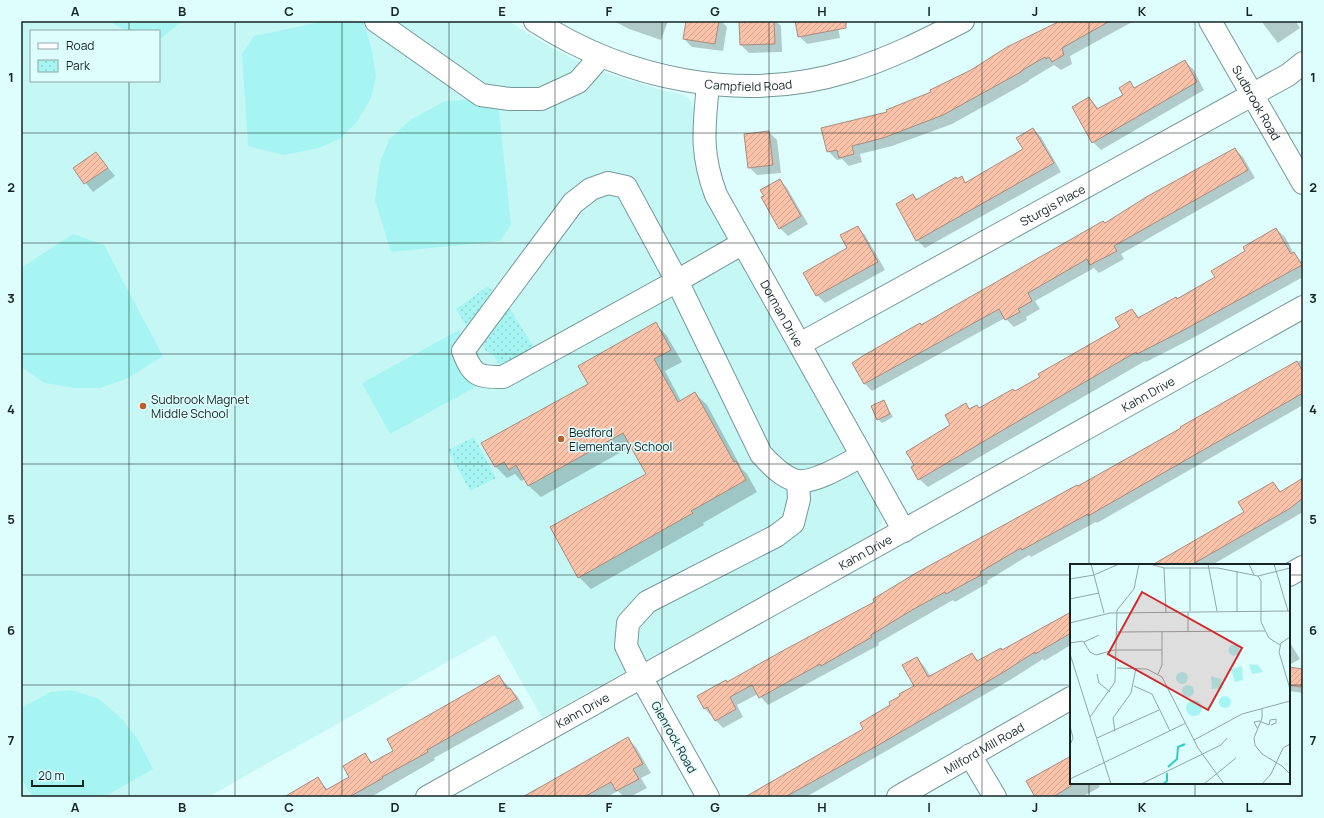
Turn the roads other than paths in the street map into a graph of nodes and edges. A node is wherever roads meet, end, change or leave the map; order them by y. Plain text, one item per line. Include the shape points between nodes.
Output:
1 (376, 21) edge
2 (536, 21) edge
3 (963, 21) edge
4 (1210, 21) edge
5 (600, 57) junction
6 (1303, 63) edge
7 (708, 84) junction
8 (1252, 93) junction
9 (1303, 183) edge
10 (743, 242) junction
11 (677, 281) junction
12 (1303, 307) edge
13 (800, 344) junction
14 (861, 456) junction
15 (798, 481) junction
16 (904, 531) junction
17 (1303, 567) edge
18 (1290, 574) edge
19 (641, 677) junction
20 (1070, 699) edge
21 (970, 755) junction
22 (427, 797) edge
23 (708, 797) edge
24 (898, 797) edge
25 (995, 797) edge

1 - 5 street via 482,95 510,99 540,99 578,82
2 - 5 street, Campfield Road
3 - 7 street, Campfield Road via 898,54 848,72 803,81 756,85
4 - 8 street, Sudbrook Road
5 - 7 street, Campfield Road via 650,74
6 - 8 street, Sturgis Place via 1288,75
7 - 10 street, Dorman Drive via 703,139 705,158 716,195
8 - 9 street, Sudbrook Road
8 - 13 street, Sturgis Place
10 - 11 street
10 - 13 street, Dorman Drive
11 - 11 street via 503,378 483,377 470,368 463,351 573,203 591,189 608,183 626,187
11 - 15 street via 760,454 782,473
12 - 16 street, Kahn Drive
13 - 14 street, Dorman Drive
14 - 15 street via 823,476
14 - 16 street, Dorman Drive
15 - 19 street, Glenrock Road via 799,499 793,523 776,536 647,602 628,623 626,646
16 - 19 street, Kahn Drive
17 - 18 street
19 - 22 street, Kahn Drive
19 - 23 street, Glenrock Road
20 - 21 street, Milford Mill Road
21 - 24 street, Milford Mill Road
21 - 25 street

